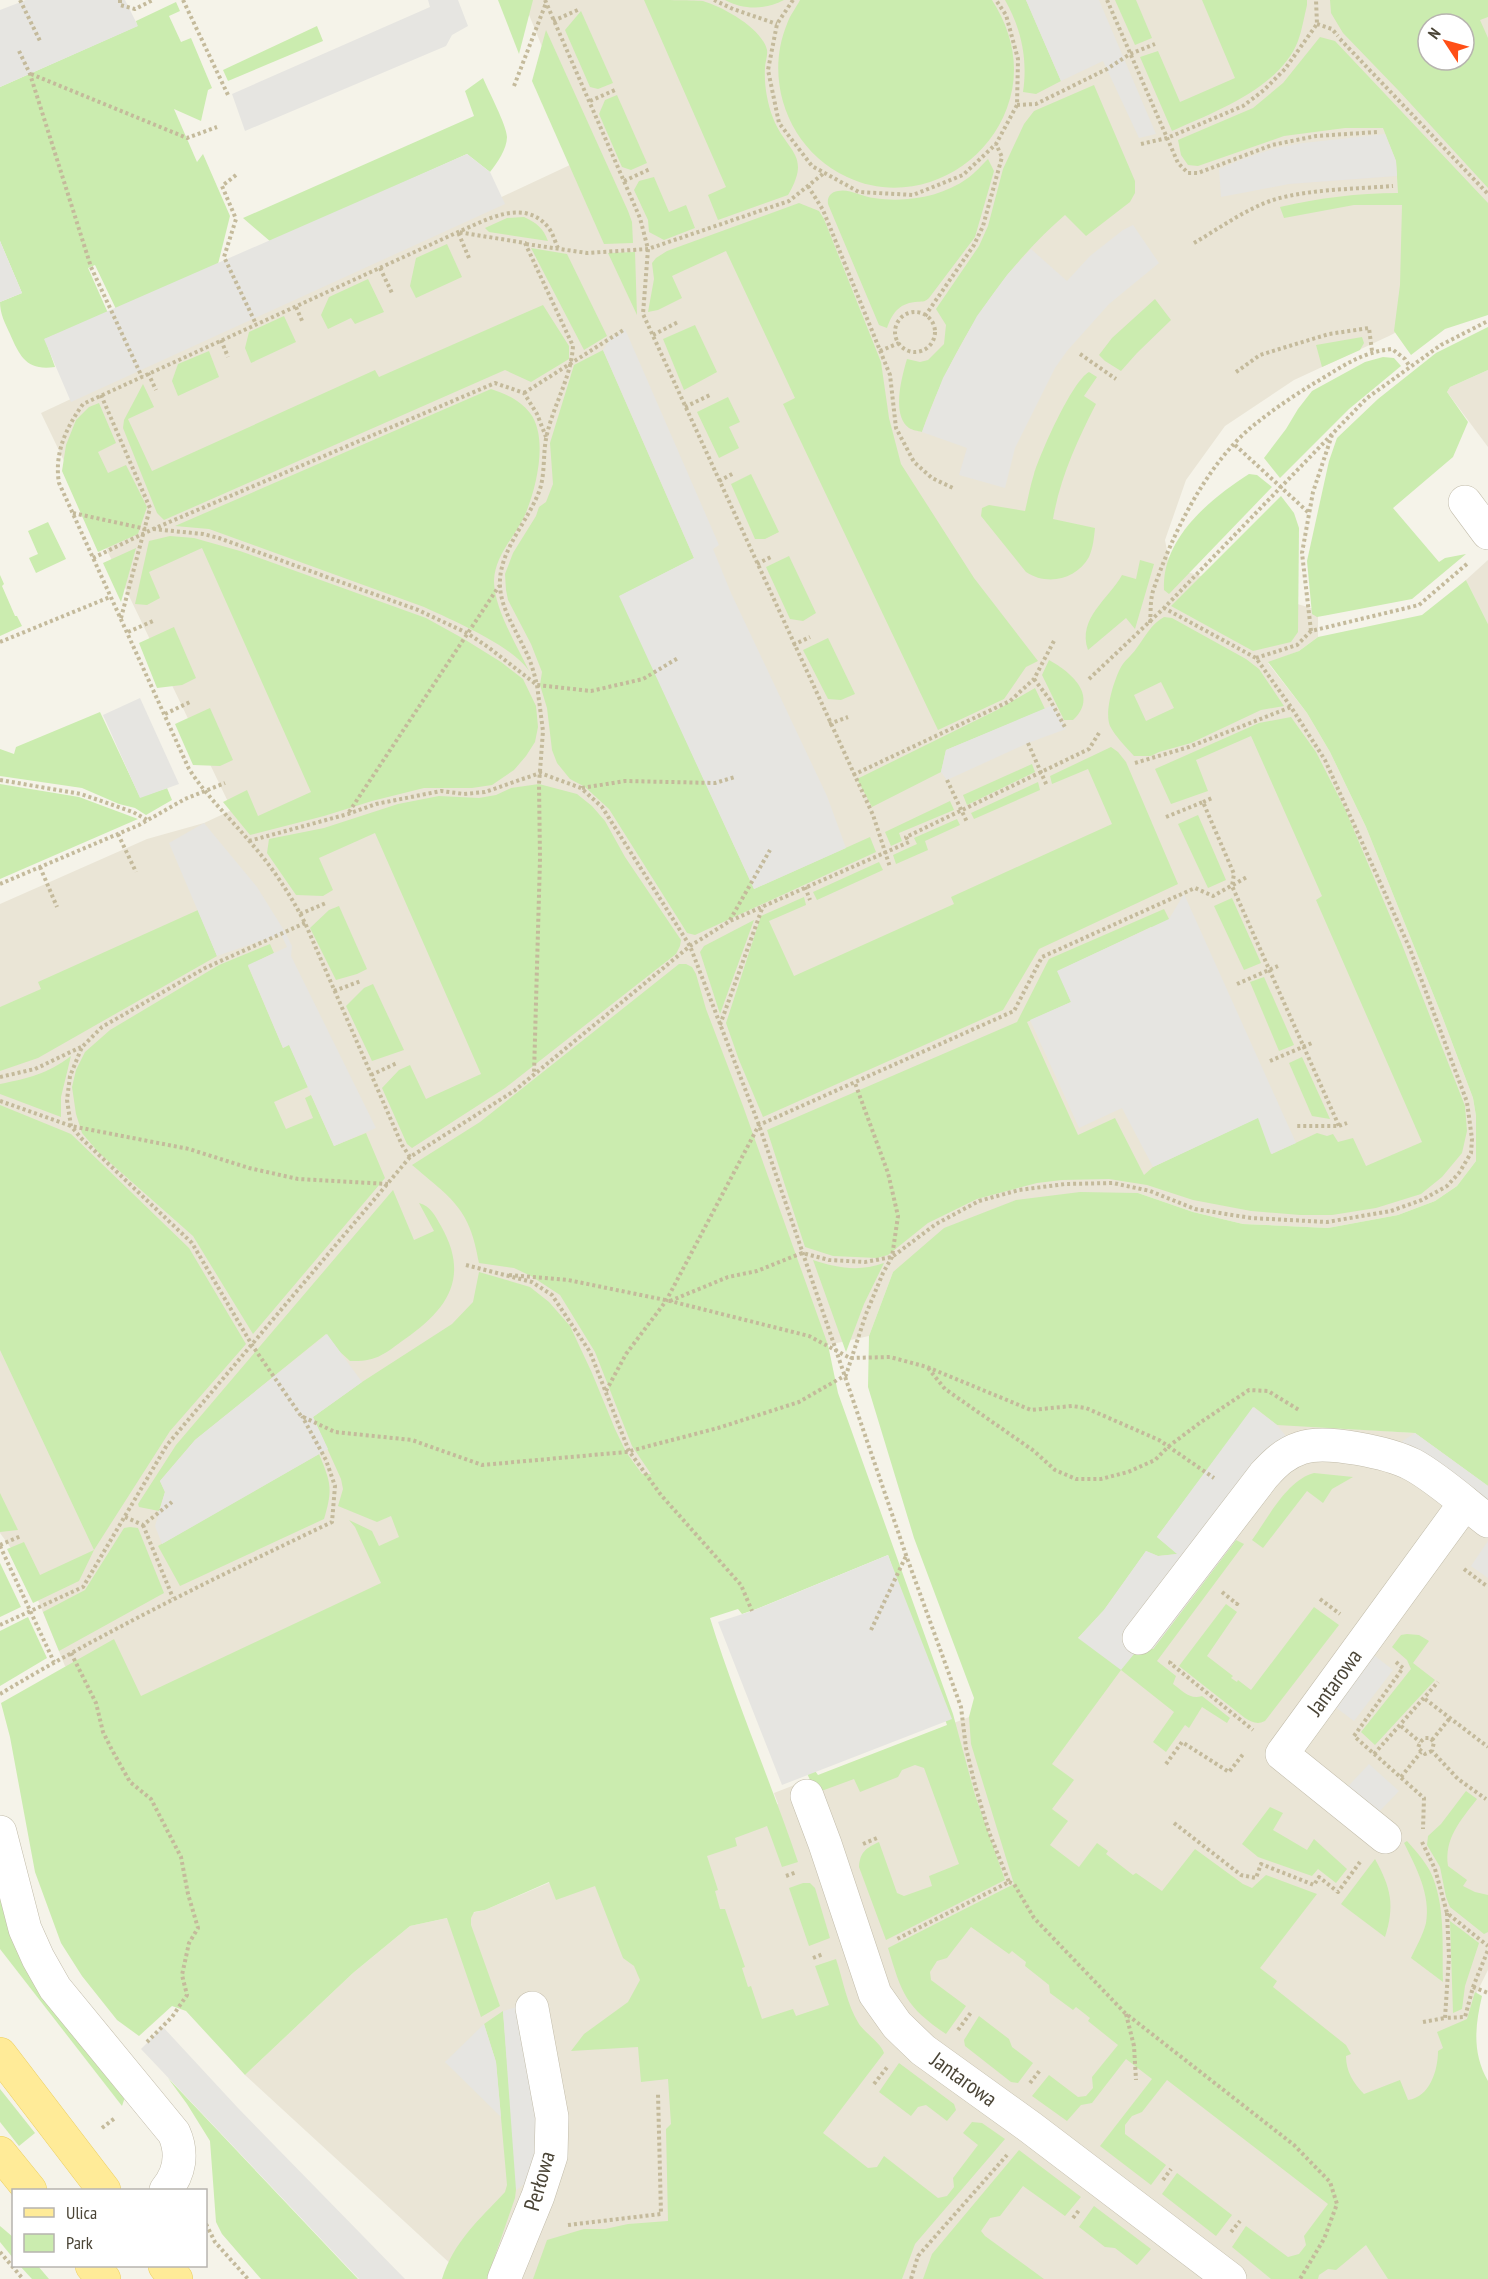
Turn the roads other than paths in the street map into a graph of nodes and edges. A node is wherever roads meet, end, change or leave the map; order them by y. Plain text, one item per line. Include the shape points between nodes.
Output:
1 (1465, 502) dead end
2 (1480, 546) edge
3 (1477, 1512) edge
4 (1139, 1638) dead end
5 (807, 1796) dead end
6 (0, 1832) edge
7 (1385, 1837) dead end
8 (532, 2008) dead end
9 (0, 2055) edge
10 (0, 2153) edge
11 (29, 2189) edge
12 (103, 2189) edge
13 (167, 2189) edge
14 (94, 2267) edge
15 (167, 2267) edge
16 (104, 2279) edge
17 (176, 2279) edge
18 (504, 2279) edge
19 (1230, 2279) edge

1 - 2 street
3 - 4 street, Jantarowa via 1414,1466 1384,1454 1323,1445 1302,1448 1281,1457 1244,1500
3 - 7 street, Jantarowa via 1282,1754
5 - 19 street, Jantarowa via 875,1994 897,2025 923,2049
6 - 13 street via 25,1929 55,1988 174,2133 180,2156
8 - 18 street, Perłowa via 552,2117 551,2156
9 - 12 main road
10 - 11 main road
14 - 16 main road
15 - 17 main road

